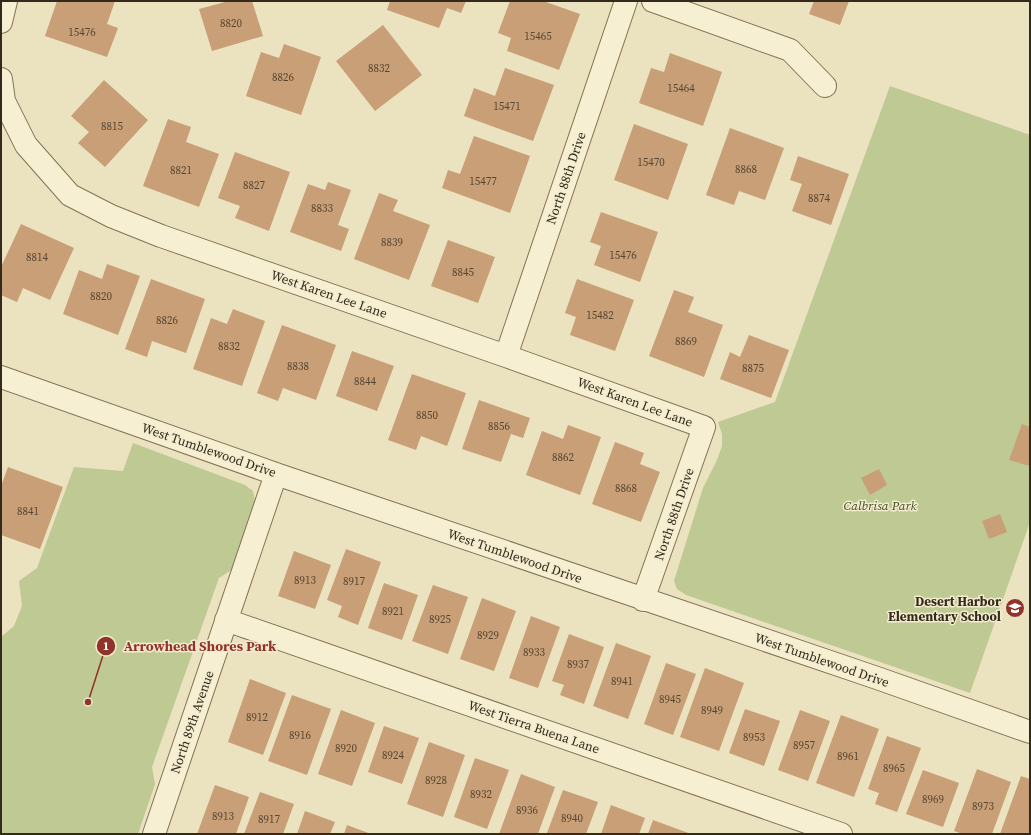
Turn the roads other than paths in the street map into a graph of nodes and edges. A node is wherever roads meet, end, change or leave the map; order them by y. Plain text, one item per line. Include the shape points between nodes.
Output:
1 (6, 1) edge
2 (626, 1) edge
3 (652, 1) edge
4 (1, 22) edge
5 (1, 79) edge
6 (825, 86) dead end
7 (3, 101) edge
8 (506, 356) junction
9 (1, 377) edge
10 (704, 427) joint
11 (276, 474) junction
12 (643, 600) junction
13 (226, 620) junction
14 (1030, 732) edge
15 (154, 834) edge
16 (841, 834) edge

1 - 4 street
2 - 8 street, North 88th Drive
3 - 6 street via 790,50
5 - 7 street, West Karen Lee Lane
7 - 8 street, West Karen Lee Lane via 26,144 70,195 110,216
8 - 10 street, West Karen Lee Lane
9 - 11 street, West Tumblewood Drive
10 - 12 street, North 88th Drive
11 - 12 street, West Tumblewood Drive
11 - 13 street, North 89th Avenue
12 - 14 street, West Tumblewood Drive
13 - 15 street, North 89th Avenue
13 - 16 street, West Tierra Buena Lane

